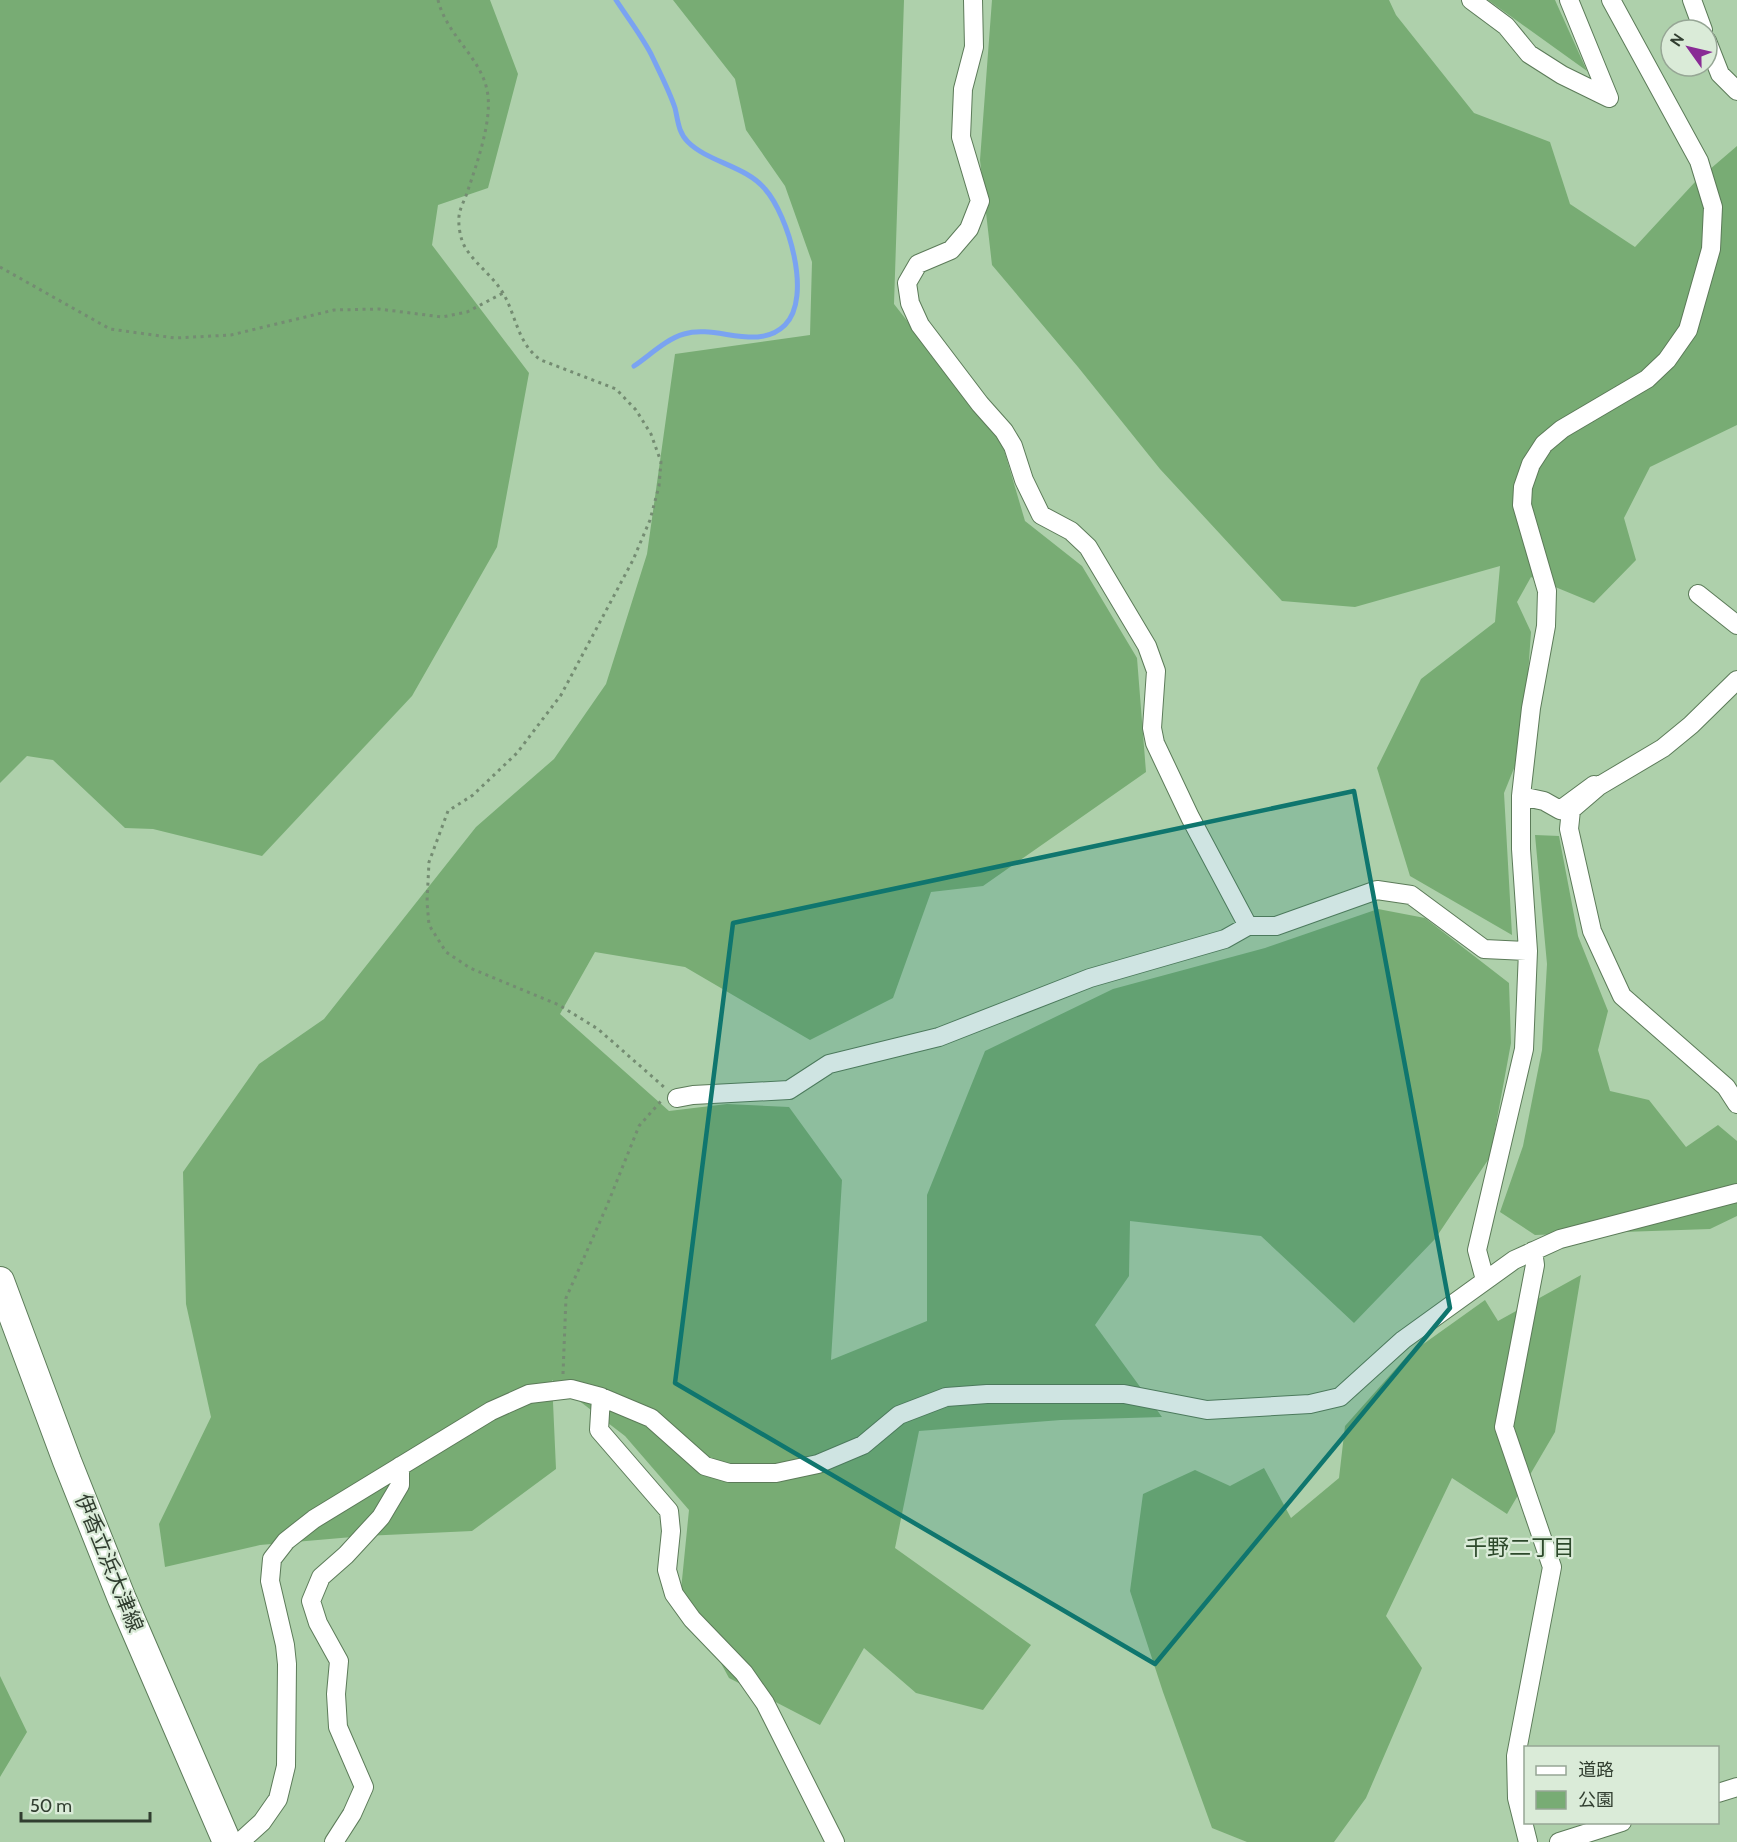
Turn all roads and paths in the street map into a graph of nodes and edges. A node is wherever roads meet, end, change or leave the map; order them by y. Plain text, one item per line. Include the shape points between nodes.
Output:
1 (438, 0) edge
2 (973, 0) edge
3 (1471, 0) edge
4 (1569, 0) edge
5 (1611, 0) edge
6 (1692, 0) edge
7 (1699, 18) edge
8 (1719, 71) edge
9 (1737, 91) edge
10 (0, 267) edge
11 (503, 293) junction
12 (1698, 594) dead end
13 (1737, 625) edge
14 (1737, 680) edge
15 (1599, 786) junction
16 (1521, 796) junction
17 (1248, 926) junction
18 (1528, 951) junction
19 (677, 1098) junction
20 (1737, 1104) edge
21 (1737, 1193) edge
22 (1533, 1251) junction
23 (1485, 1280) junction
24 (0, 1281) edge
25 (562, 1390) junction
26 (601, 1397) junction
27 (400, 1466) junction
28 (1737, 1787) edge
29 (1719, 1793) edge
30 (1616, 1824) edge
31 (227, 1842) edge
32 (240, 1842) edge
33 (334, 1842) edge
34 (835, 1842) edge
35 (1528, 1842) edge
36 (1558, 1842) edge

1 - 11 path via 451,32 471,54 488,96 486,124 459,213 460,227 464,246
2 - 17 street via 974,47 963,89 961,137 980,201 969,229 951,250 918,264 907,283 910,303 920,325 1004,431 1041,515 1071,531 1088,547 1147,646 1156,671 1152,728 1155,743
3 - 4 street via 1506,26 1528,54 1610,98
5 - 16 street via 1699,161 1713,207 1711,249 1688,330 1667,360 1647,379 1562,429 1544,444 1530,464 1522,488 1522,505 1547,591 1546,626
6 - 7 street
8 - 9 street
10 - 11 path via 110,328 175,338 231,335 334,310 379,309 442,317 467,312
11 - 19 path via 533,354 616,390 636,410 662,462 650,520 633,560 561,694 517,753 472,795 448,811 429,862 429,925 446,952 470,968 559,1005 598,1029
12 - 13 street
14 - 15 street via 1663,748
15 - 16 street via 1594,785 1560,810 1544,801
15 - 20 street via 1571,810 1569,830 1592,931 1622,996 1726,1087
16 - 18 street
17 - 18 street via 1276,926 1377,890 1411,896 1484,949
17 - 19 street via 1225,939 1090,978 939,1037 830,1064 789,1090
18 - 23 street via 1524,1048 1477,1250
19 - 25 path via 661,1101 639,1126 566,1298
21 - 22 street via 1560,1239
22 - 23 street
22 - 35 street via 1535,1264 1504,1427 1552,1567 1516,1756 1517,1798
23 - 26 street via 1403,1340 1340,1397 1310,1404 1207,1410 1124,1394 945,1397 899,1415 863,1445 818,1464 776,1473 729,1473 705,1466 651,1418
24 - 31 main road, 伊香立浜大津線 via 122,1599
25 - 26 street
25 - 27 street via 529,1394 491,1411
26 - 34 street via 599,1430 669,1511 667,1570 674,1593 765,1703
27 - 32 street via 314,1519 286,1541 272,1559 270,1581 287,1664 286,1766 278,1799 262,1822
27 - 33 street via 400,1485 381,1517 346,1556 321,1576 311,1601 339,1661 338,1727 364,1787
28 - 29 street
30 - 36 street

